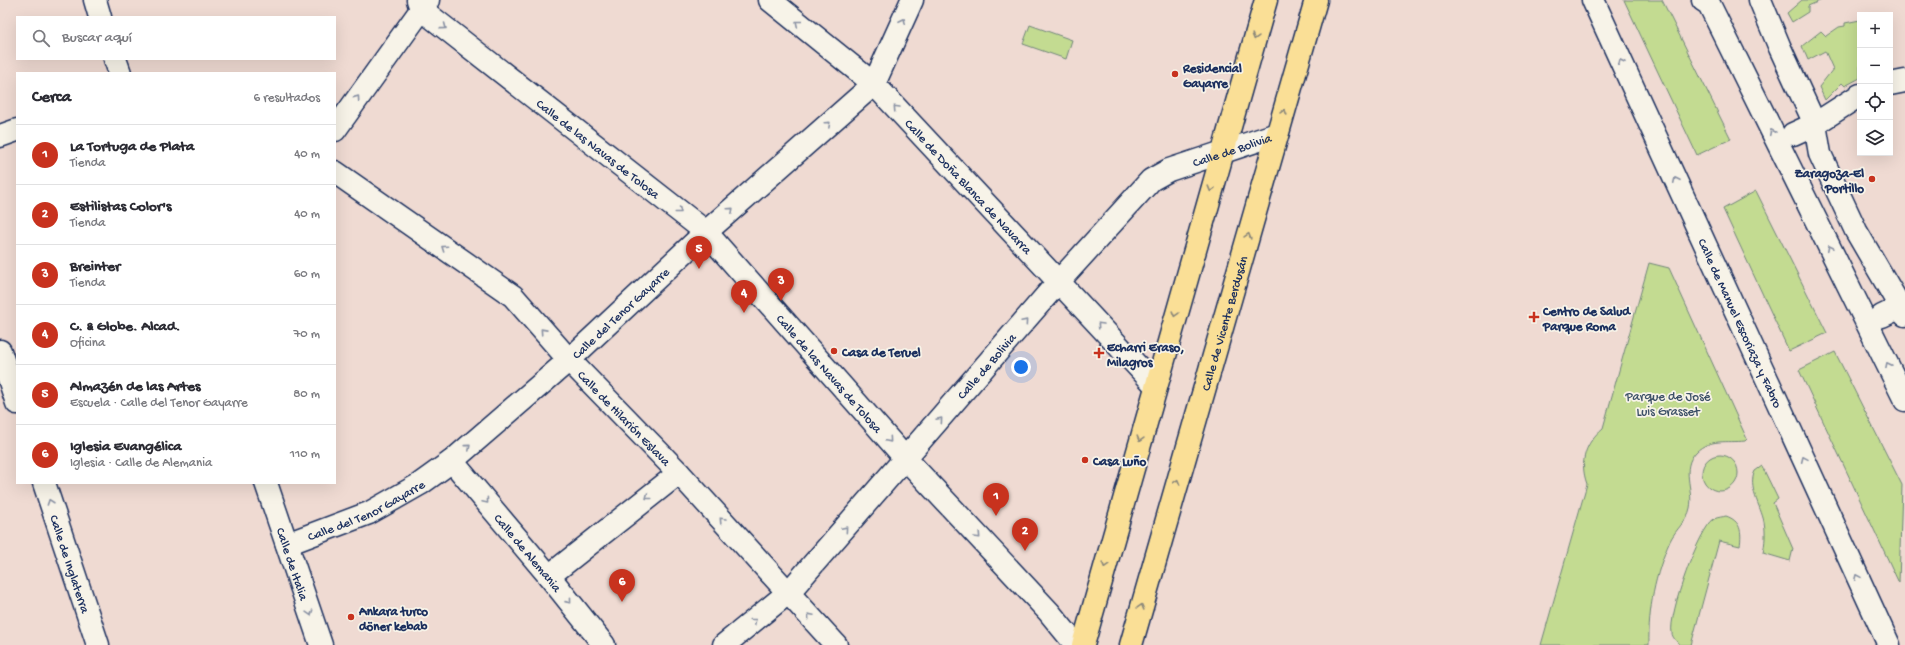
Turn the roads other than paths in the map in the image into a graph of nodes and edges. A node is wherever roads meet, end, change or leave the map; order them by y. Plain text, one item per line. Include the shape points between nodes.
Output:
1 (95, 0) edge
2 (770, 0) edge
3 (912, 0) edge
4 (1266, 0) edge
5 (1316, 0) edge
6 (1593, 0) edge
7 (1704, 0) edge
8 (1760, 0) edge
9 (422, 3) edge
10 (100, 16) edge
11 (115, 60) edge
12 (120, 72) edge
13 (1905, 81) edge
14 (1893, 83) edge
15 (874, 84) junction
16 (1857, 97) edge
17 (1815, 124) junction
18 (336, 129) edge
19 (16, 130) edge
20 (1278, 134) junction
21 (1793, 134) dead end
22 (0, 136) edge
23 (1222, 152) junction
24 (336, 173) edge
25 (706, 232) junction
26 (1059, 281) junction
27 (1904, 309) edge
28 (1882, 316) dead end
29 (0, 351) edge
30 (569, 360) junction
31 (1155, 385) junction
32 (15, 393) edge
33 (1905, 400) edge
34 (906, 459) junction
35 (452, 461) junction
36 (679, 473) junction
37 (44, 484) edge
38 (266, 484) edge
39 (287, 544) junction
40 (549, 576) junction
41 (789, 592) junction
42 (98, 645) edge
43 (321, 645) edge
44 (604, 645) edge
45 (724, 645) edge
46 (836, 645) edge
47 (1076, 645) edge
48 (1083, 645) edge
49 (1131, 645) edge
50 (1889, 645) edge

1 - 10 street
15 -> 2 street, Calle de Doña Blanca de Navarra
15 -> 3 street, Calle del Tenor Gayarre
4 -> 23 main road
20 -> 5 main road, Calle de Vicente Berdusán
50 -> 6 street, Calle de Manuel Escoriaza y Fabro
33 -> 7 street via 1709,4
8 - 17 street
18 -> 9 street
9 -> 25 street, Calle de las Navas de Tolosa
11 - 12 street
13 - 14 street
25 -> 15 street, Calle del Tenor Gayarre
26 -> 15 street, Calle de Doña Blanca de Navarra
16 - 17 street
17 - 21 street
17 - 27 street via 1820,154 1853,224
19 - 22 street
20 - 23 street, Calle de Bolivia
49 -> 20 main road, Calle de Vicente Berdusán
23 - 26 street, Calle de Bolivia via 1169,170 1152,180
23 -> 31 main road
30 -> 24 street, Calle de Hilarión Eslava via 513,296
25 - 30 street, Calle del Tenor Gayarre
25 -> 34 street, Calle de las Navas de Tolosa
31 -> 26 street, Calle de Doña Blanca de Navarra
34 -> 26 street, Calle de Bolivia
27 - 28 street
29 - 32 street
35 -> 30 street, Calle del Tenor Gayarre
30 - 36 street, Calle de Hilarión Eslava
31 -> 48 main road
41 -> 34 street, Calle de Bolivia
34 -> 47 street, Calle de las Navas de Tolosa via 1049,612
35 - 39 street, Calle del Tenor Gayarre via 420,484 369,513
35 -> 40 street, Calle de Alemania
36 -> 40 street
41 -> 36 street, Calle de Hilarión Eslava
42 -> 37 street, Calle de Inglaterra
38 - 39 street, Calle de Italia
39 -> 43 street, Calle de Italia
40 -> 44 street, Calle de Alemania
45 -> 41 street, Calle de Bolivia
46 -> 41 street, Calle de Hilarión Eslava

